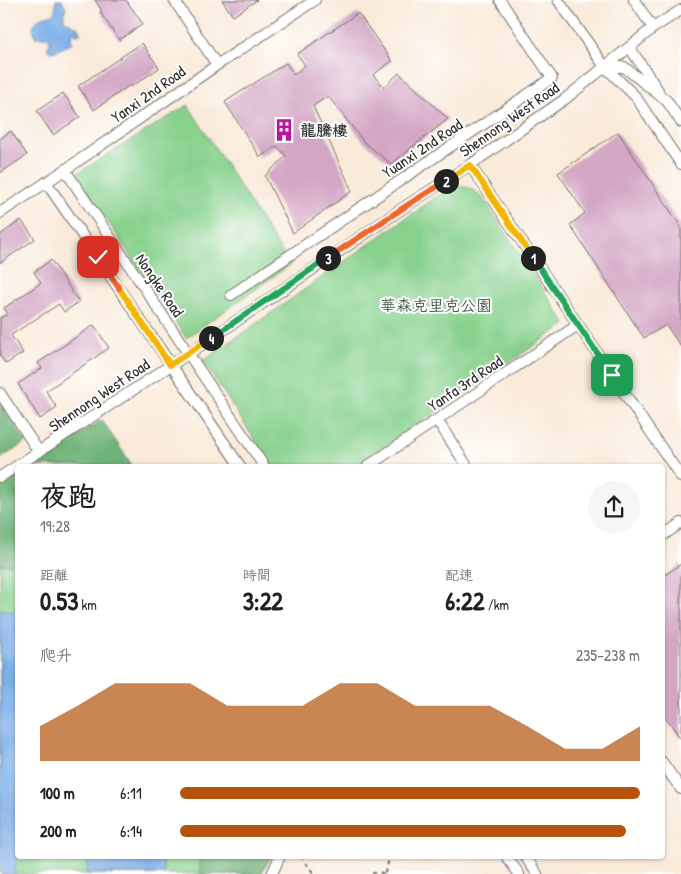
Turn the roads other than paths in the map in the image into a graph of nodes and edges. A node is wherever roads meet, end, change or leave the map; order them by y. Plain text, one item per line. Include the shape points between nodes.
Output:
1 (174, 0) edge
2 (315, 0) edge
3 (500, 0) edge
4 (558, 0) edge
5 (634, 0) edge
6 (681, 10) edge
7 (654, 28) junction
8 (630, 48) junction
9 (217, 64) junction
10 (606, 67) junction
11 (663, 97) junction
12 (681, 122) edge
13 (681, 164) edge
14 (470, 165) junction
15 (65, 170) junction
16 (46, 182) junction
17 (0, 213) edge
18 (231, 295) dead end
19 (578, 325) junction
20 (188, 354) junction
21 (170, 365) junction
22 (0, 393) edge
23 (437, 420) junction
24 (39, 452) junction
25 (20, 464) edge
26 (239, 464) edge
27 (263, 464) edge
28 (371, 464) edge
29 (466, 464) edge
30 (15, 467) edge
31 (681, 476) edge
32 (0, 477) edge
33 (681, 523) edge
34 (665, 534) edge
35 (665, 766) edge
36 (681, 789) edge
37 (279, 859) edge
38 (508, 859) edge
39 (528, 859) edge
40 (272, 874) edge
41 (519, 874) edge
42 (537, 874) edge

1 - 9 street
2 - 9 street, Yanxi 2nd Road
3 - 18 street, Yuanxi 2nd Road via 552,78
4 - 10 street
5 - 7 street
6 - 7 street, Shennong West Road
7 - 8 street, Shennong West Road
8 - 10 street, Shennong West Road
8 - 11 street
9 - 15 street, Yanxi 2nd Road
10 - 11 street via 624,67
10 - 13 street via 635,96
10 - 14 street, Shennong West Road
11 - 12 street
14 - 19 street
14 - 20 street, Shennong West Road
15 - 16 street, Yanxi 2nd Road
15 - 20 street, Nongke Road
16 - 17 street, Yanxi 2nd Road
16 - 21 street
19 - 23 street, Yanfa 3rd Road
19 - 31 street
20 - 21 street, Shennong West Road
20 - 27 street, Nongke Road
21 - 24 street, Shennong West Road
21 - 26 street
22 - 24 street
23 - 28 street, Yanfa 3rd Road
23 - 29 street
24 - 25 street, Shennong West Road
30 - 32 street, Shennong West Road
33 - 34 street
35 - 36 street
37 - 40 street
38 - 41 street
39 - 42 street

